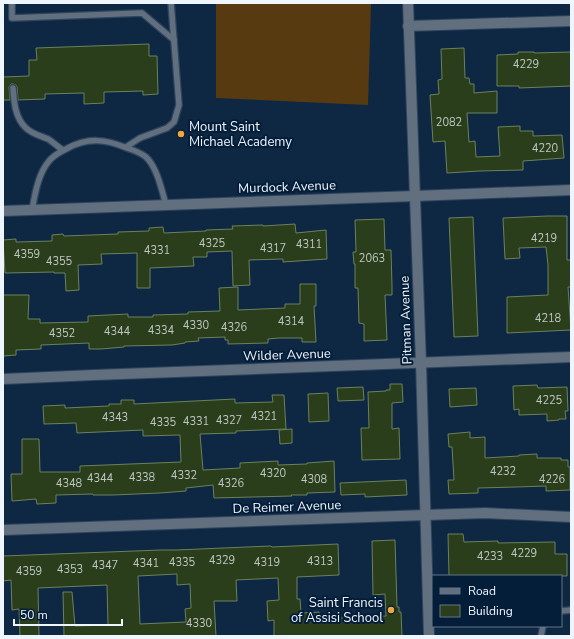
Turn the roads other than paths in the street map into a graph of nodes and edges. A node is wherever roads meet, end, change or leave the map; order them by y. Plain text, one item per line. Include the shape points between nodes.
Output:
1 (12, 3) edge
2 (171, 3) edge
3 (408, 3) edge
4 (571, 21) edge
5 (408, 26) junction
6 (174, 40) junction
7 (13, 88) dead end
8 (126, 147) junction
9 (63, 150) junction
10 (571, 190) edge
11 (415, 196) junction
12 (166, 205) junction
13 (32, 210) junction
14 (3, 211) edge
15 (571, 358) edge
16 (421, 363) junction
17 (3, 379) edge
18 (426, 515) junction
19 (571, 517) edge
20 (3, 530) edge
21 (429, 636) edge

1 - 6 lane via 12,18 142,13
2 - 6 lane
3 - 5 street, Pitman Avenue
4 - 5 street
5 - 11 street, Pitman Avenue
6 - 8 lane via 179,105 174,122 167,128 140,138
7 - 9 lane via 15,108 21,123 27,130
8 - 9 lane via 106,140 94,140
8 - 12 lane via 146,157 161,185
9 - 13 lane via 48,161 41,174
10 - 11 street, Murdock Avenue
11 - 12 street, Murdock Avenue
11 - 16 street, Pitman Avenue
12 - 13 street, Murdock Avenue
13 - 14 street, Murdock Avenue
15 - 16 street, Wilder Avenue
16 - 17 street, Wilder Avenue
16 - 18 street, Pitman Avenue
18 - 19 street, De Reimer Avenue
18 - 20 street, De Reimer Avenue
18 - 21 street, Pitman Avenue

